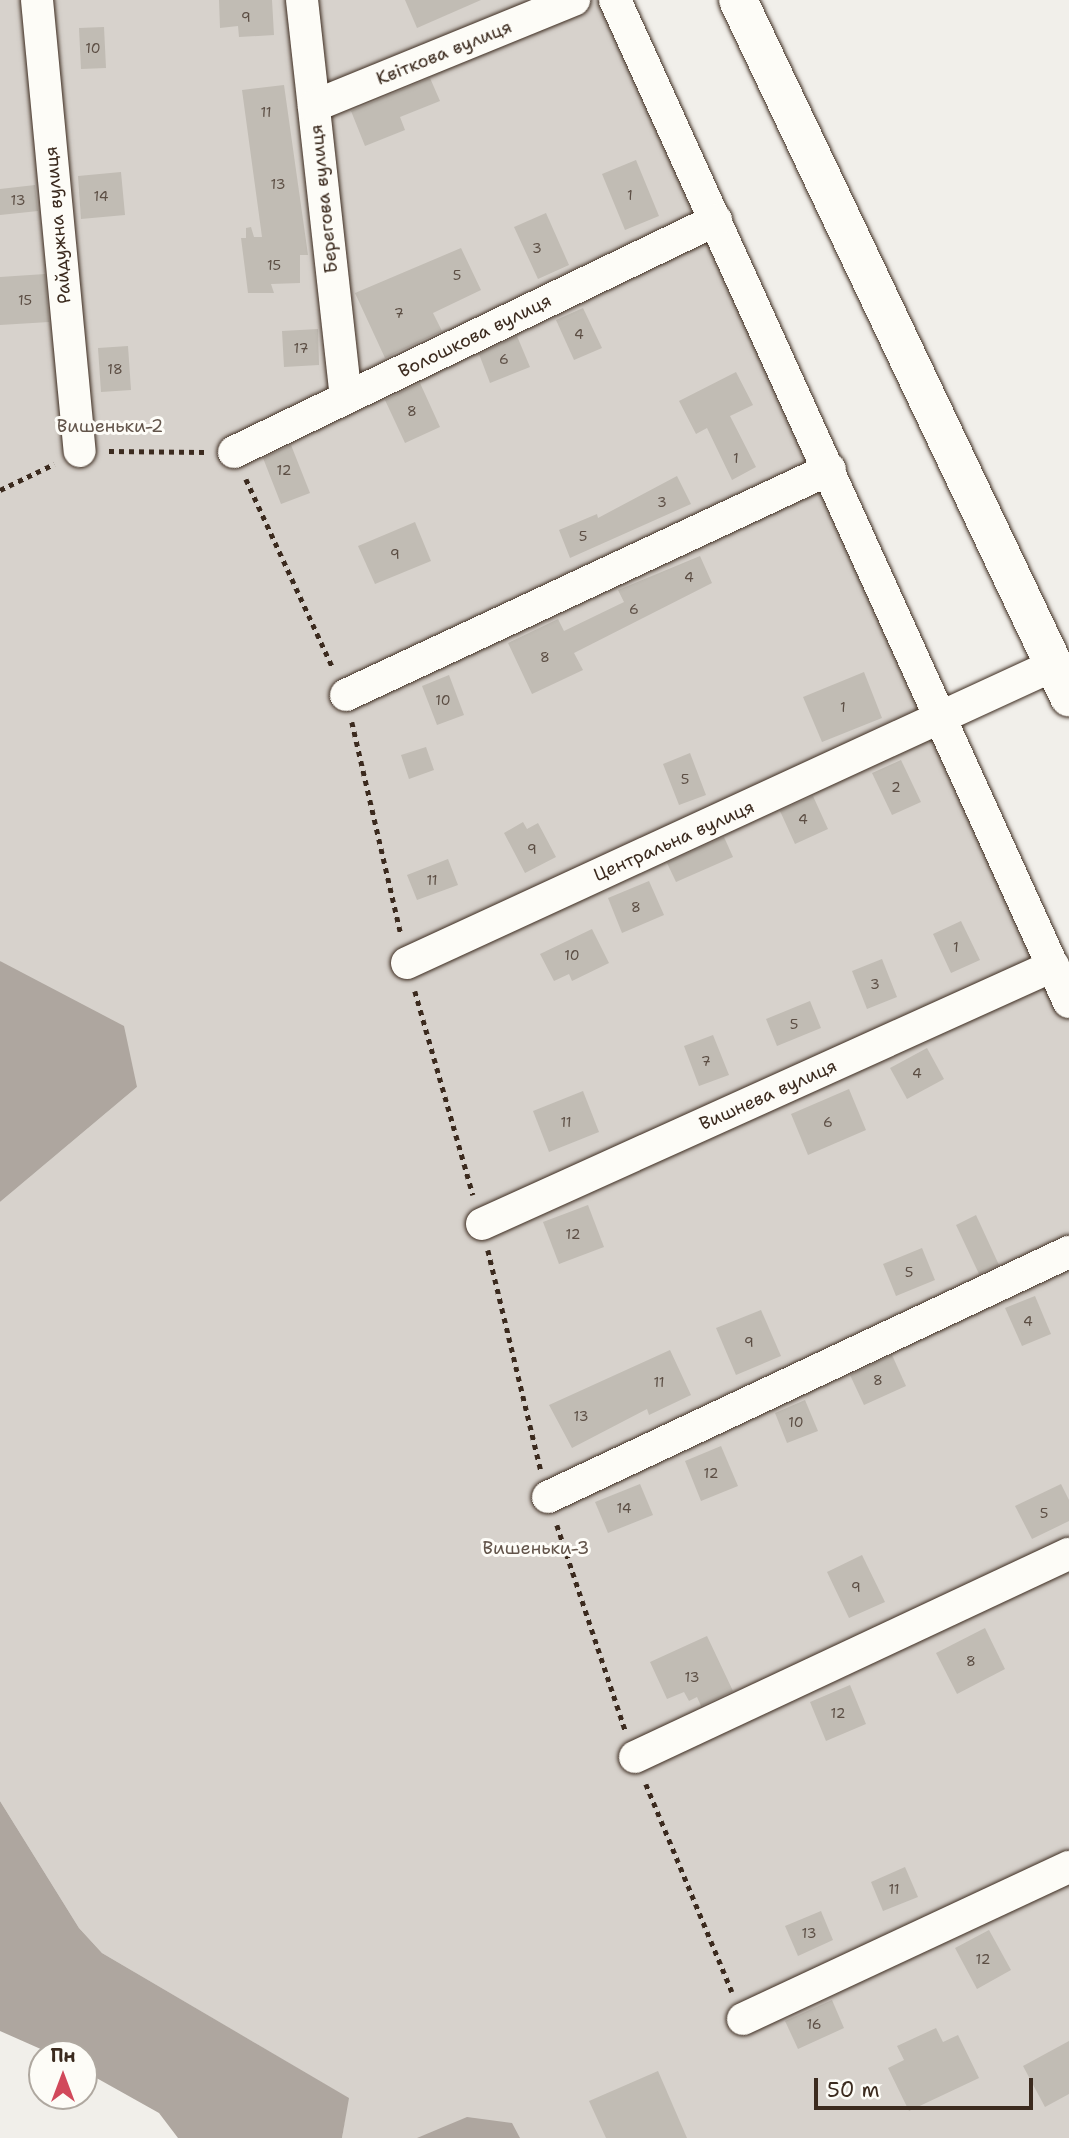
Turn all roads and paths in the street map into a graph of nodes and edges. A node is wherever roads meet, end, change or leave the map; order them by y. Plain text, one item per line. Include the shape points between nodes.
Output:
1 (37, 0) edge
2 (302, 0) edge
3 (574, 0) edge
4 (615, 0) edge
5 (738, 0) edge
6 (314, 106) junction
7 (716, 220) junction
8 (346, 398) junction
9 (80, 451) junction
10 (234, 452) junction
11 (830, 469) junction
12 (0, 490) edge
13 (1061, 681) edge
14 (346, 695) junction
15 (941, 720) junction
16 (407, 963) junction
17 (1054, 966) junction
18 (1069, 1002) edge
19 (482, 1224) junction
20 (1069, 1252) edge
21 (548, 1497) junction
22 (1069, 1554) edge
23 (635, 1757) junction
24 (1069, 1867) edge
25 (743, 2019) joint

1 - 9 street, Райдужна вулиця
2 - 6 street, Берегова вулиця
3 - 6 street, Квіткова вулиця
4 - 7 street
5 - 13 street
6 - 8 street, Берегова вулиця
7 - 8 street, Волошкова вулиця
7 - 11 street
8 - 10 street, Волошкова вулиця
9 - 10 path
9 - 12 path
10 - 14 path
11 - 14 street
11 - 15 street
13 - 15 street, Центральна вулиця
14 - 16 path
15 - 16 street, Центральна вулиця
15 - 17 street
16 - 19 path
17 - 18 street
17 - 19 street, Вишнева вулиця
19 - 21 path
20 - 21 street
21 - 23 path
22 - 23 street
23 - 25 path
24 - 25 street

